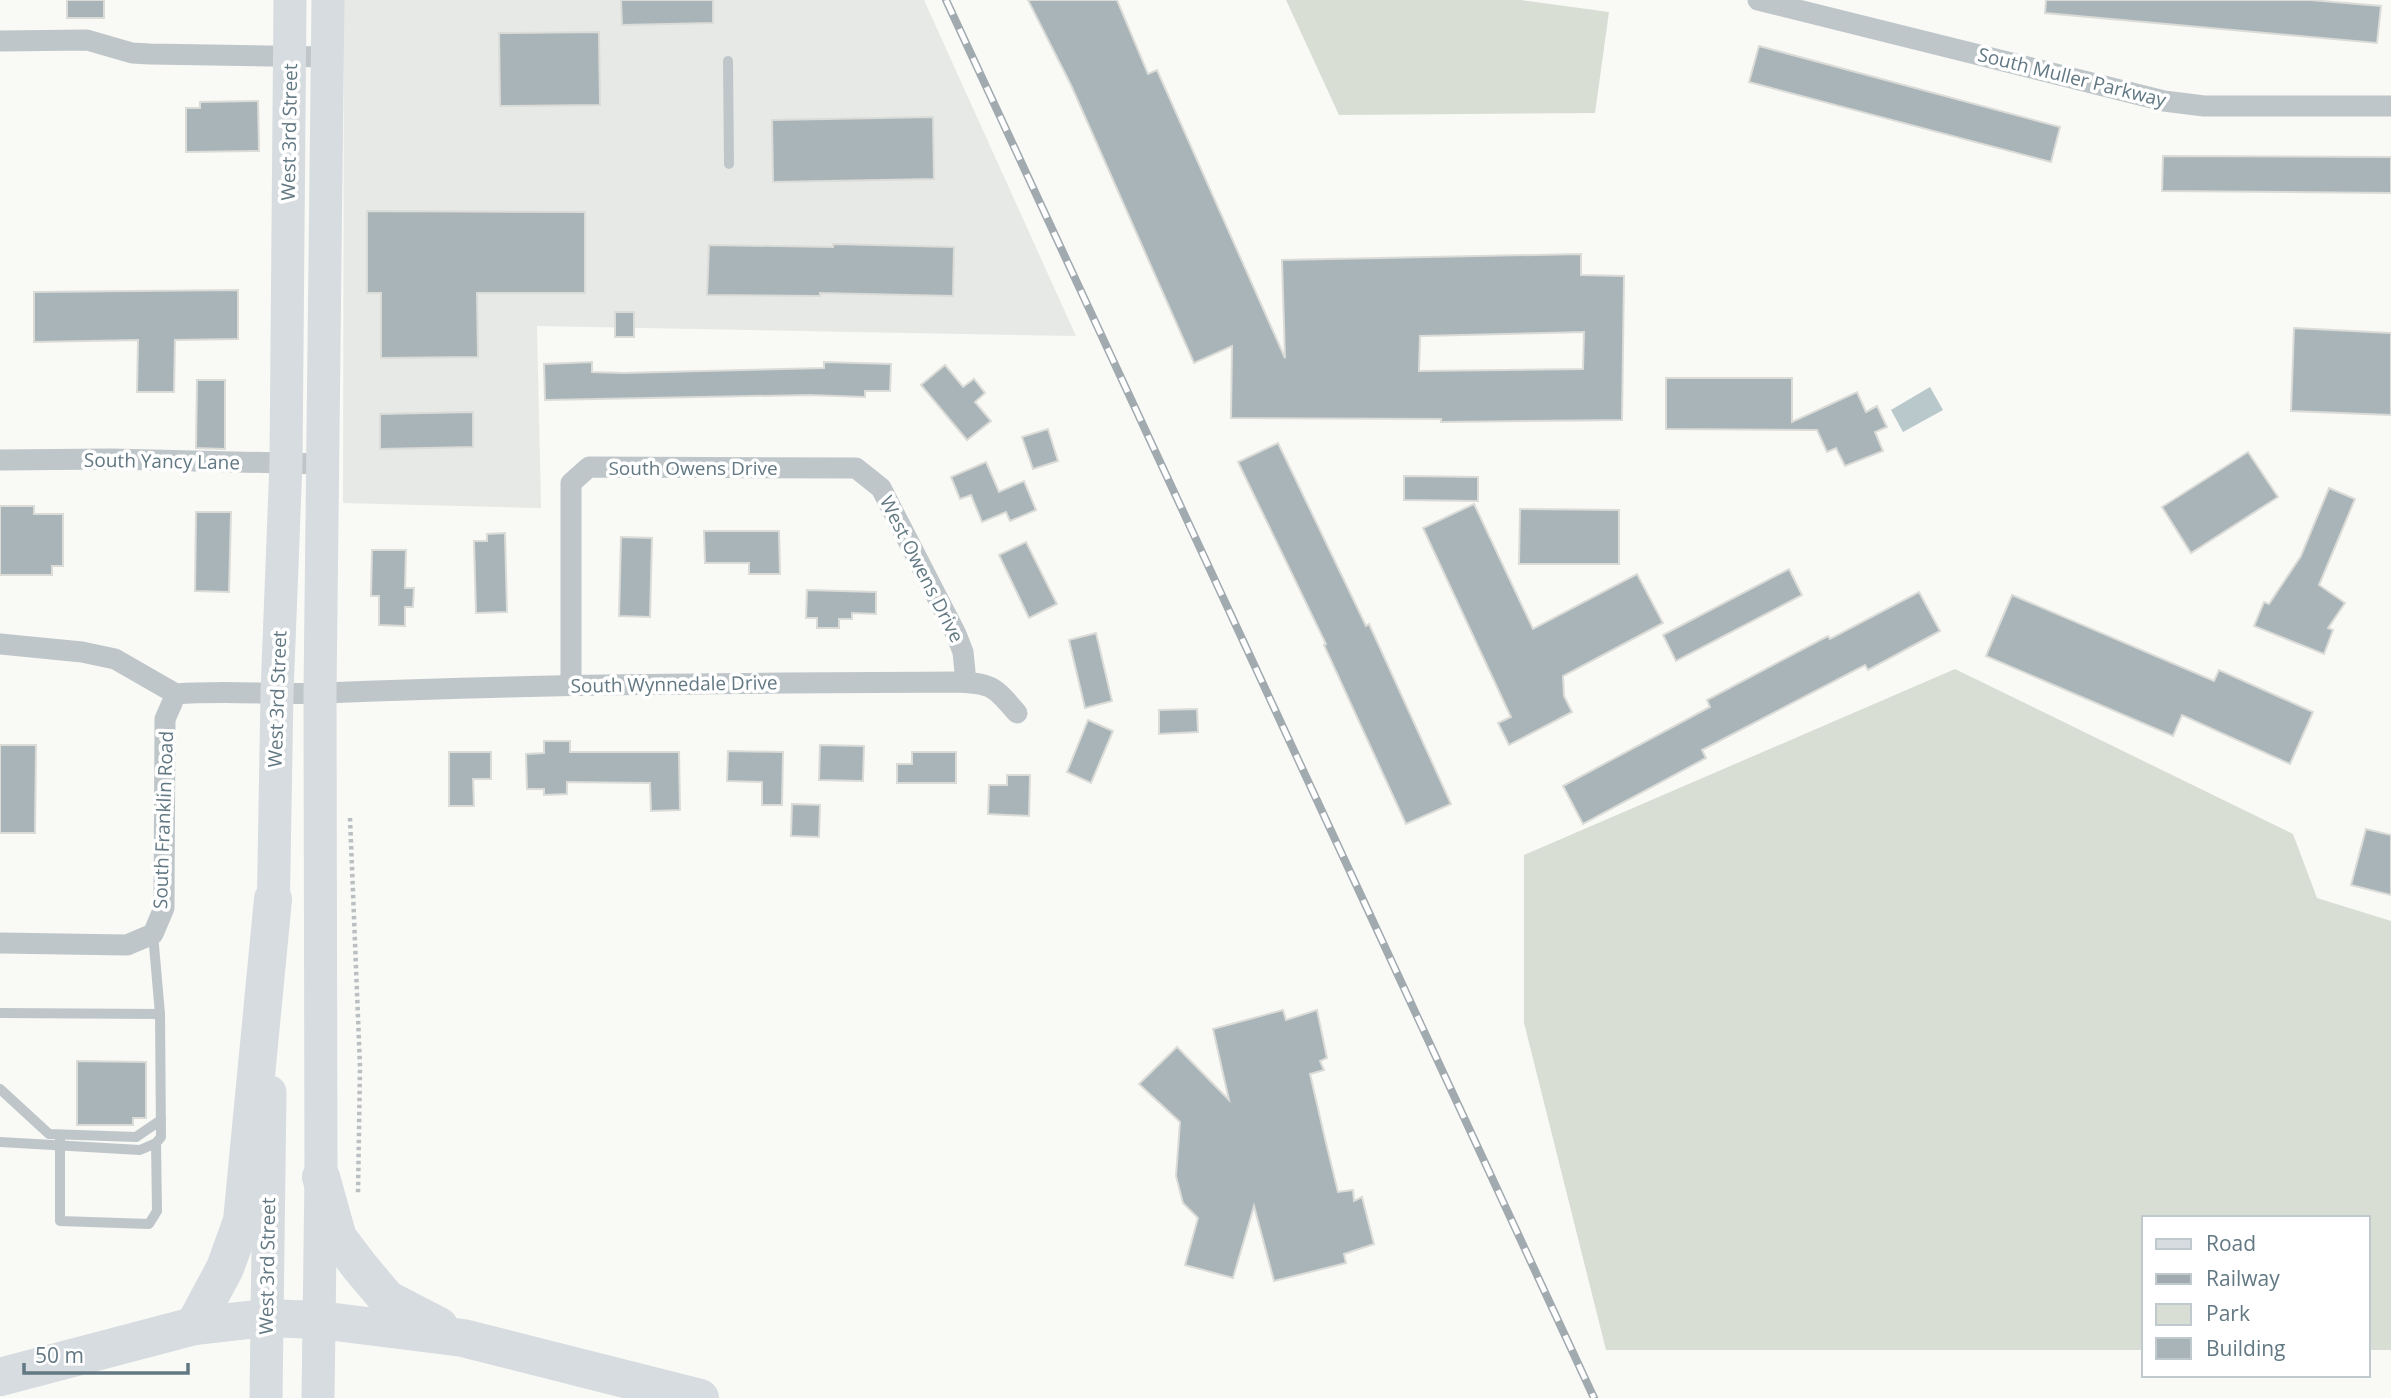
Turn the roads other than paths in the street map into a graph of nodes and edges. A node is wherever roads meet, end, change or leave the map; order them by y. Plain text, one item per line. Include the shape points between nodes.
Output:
1 (290, 0) edge
2 (328, 0) edge
3 (1758, 0) edge
4 (0, 41) edge
5 (290, 57) junction
6 (327, 57) junction
7 (727, 61) dead end
8 (2391, 106) edge
9 (729, 164) dead end
10 (0, 460) edge
11 (286, 463) junction
12 (324, 464) junction
13 (856, 468) joint
14 (0, 644) edge
15 (966, 682) junction
16 (571, 685) junction
17 (320, 693) junction
18 (176, 694) junction
19 (277, 694) junction
20 (1017, 713) dead end
21 (273, 899) junction
22 (153, 934) junction
23 (0, 943) edge
24 (0, 1013) edge
25 (160, 1014) junction
26 (0, 1089) edge
27 (161, 1120) junction
28 (60, 1135) junction
29 (0, 1142) edge
30 (156, 1143) junction
31 (60, 1147) junction
32 (321, 1177) junction
33 (266, 1318) junction
34 (319, 1320) junction
35 (194, 1326) junction
36 (463, 1338) junction
37 (0, 1377) edge
38 (266, 1398) edge
39 (318, 1398) edge
40 (700, 1398) edge

1 - 5 main road, West 3rd Street
2 - 6 main road, West 3rd Street
3 - 8 street, South Muller Parkway via 2164,101 2204,106
4 - 5 street via 87,40 150,54
5 - 6 street
5 - 11 main road, West 3rd Street
6 - 12 main road, West 3rd Street
7 - 9 lane
10 - 11 street, South Yancy Lane
11 - 12 street, South Yancy Lane
11 - 19 main road, West 3rd Street
12 - 17 main road, West 3rd Street
13 - 15 street, West Owens Drive via 881,488 956,634
13 - 16 street, South Owens Drive via 589,467 571,483
14 - 18 street via 115,659
15 - 16 street, South Wynnedale Drive
15 - 20 street, South Wynnedale Drive via 992,686
16 - 17 street, South Wynnedale Drive
17 - 19 street, South Wynnedale Drive
17 - 32 main road, West 3rd Street
18 - 19 street
18 - 22 street, South Franklin Road via 165,719 164,908
19 - 21 main road, West 3rd Street
21 - 33 main road, West 3rd Street
21 - 35 highway via 242,1221 225,1268
22 - 23 street, South Franklin Road via 127,945
22 - 25 lane
24 - 25 lane
25 - 27 lane
26 - 28 lane via 49,1134
27 - 28 lane via 136,1137
27 - 30 lane via 161,1137
28 - 31 lane
29 - 31 lane
30 - 31 lane via 140,1150
30 - 31 lane via 157,1211 149,1224 60,1221
32 - 34 main road, West 3rd Street
32 - 36 highway via 338,1238 380,1291
33 - 34 highway
33 - 35 highway
33 - 38 main road, West 3rd Street
34 - 36 highway
34 - 39 main road, West 3rd Street
35 - 37 highway
36 - 40 highway

